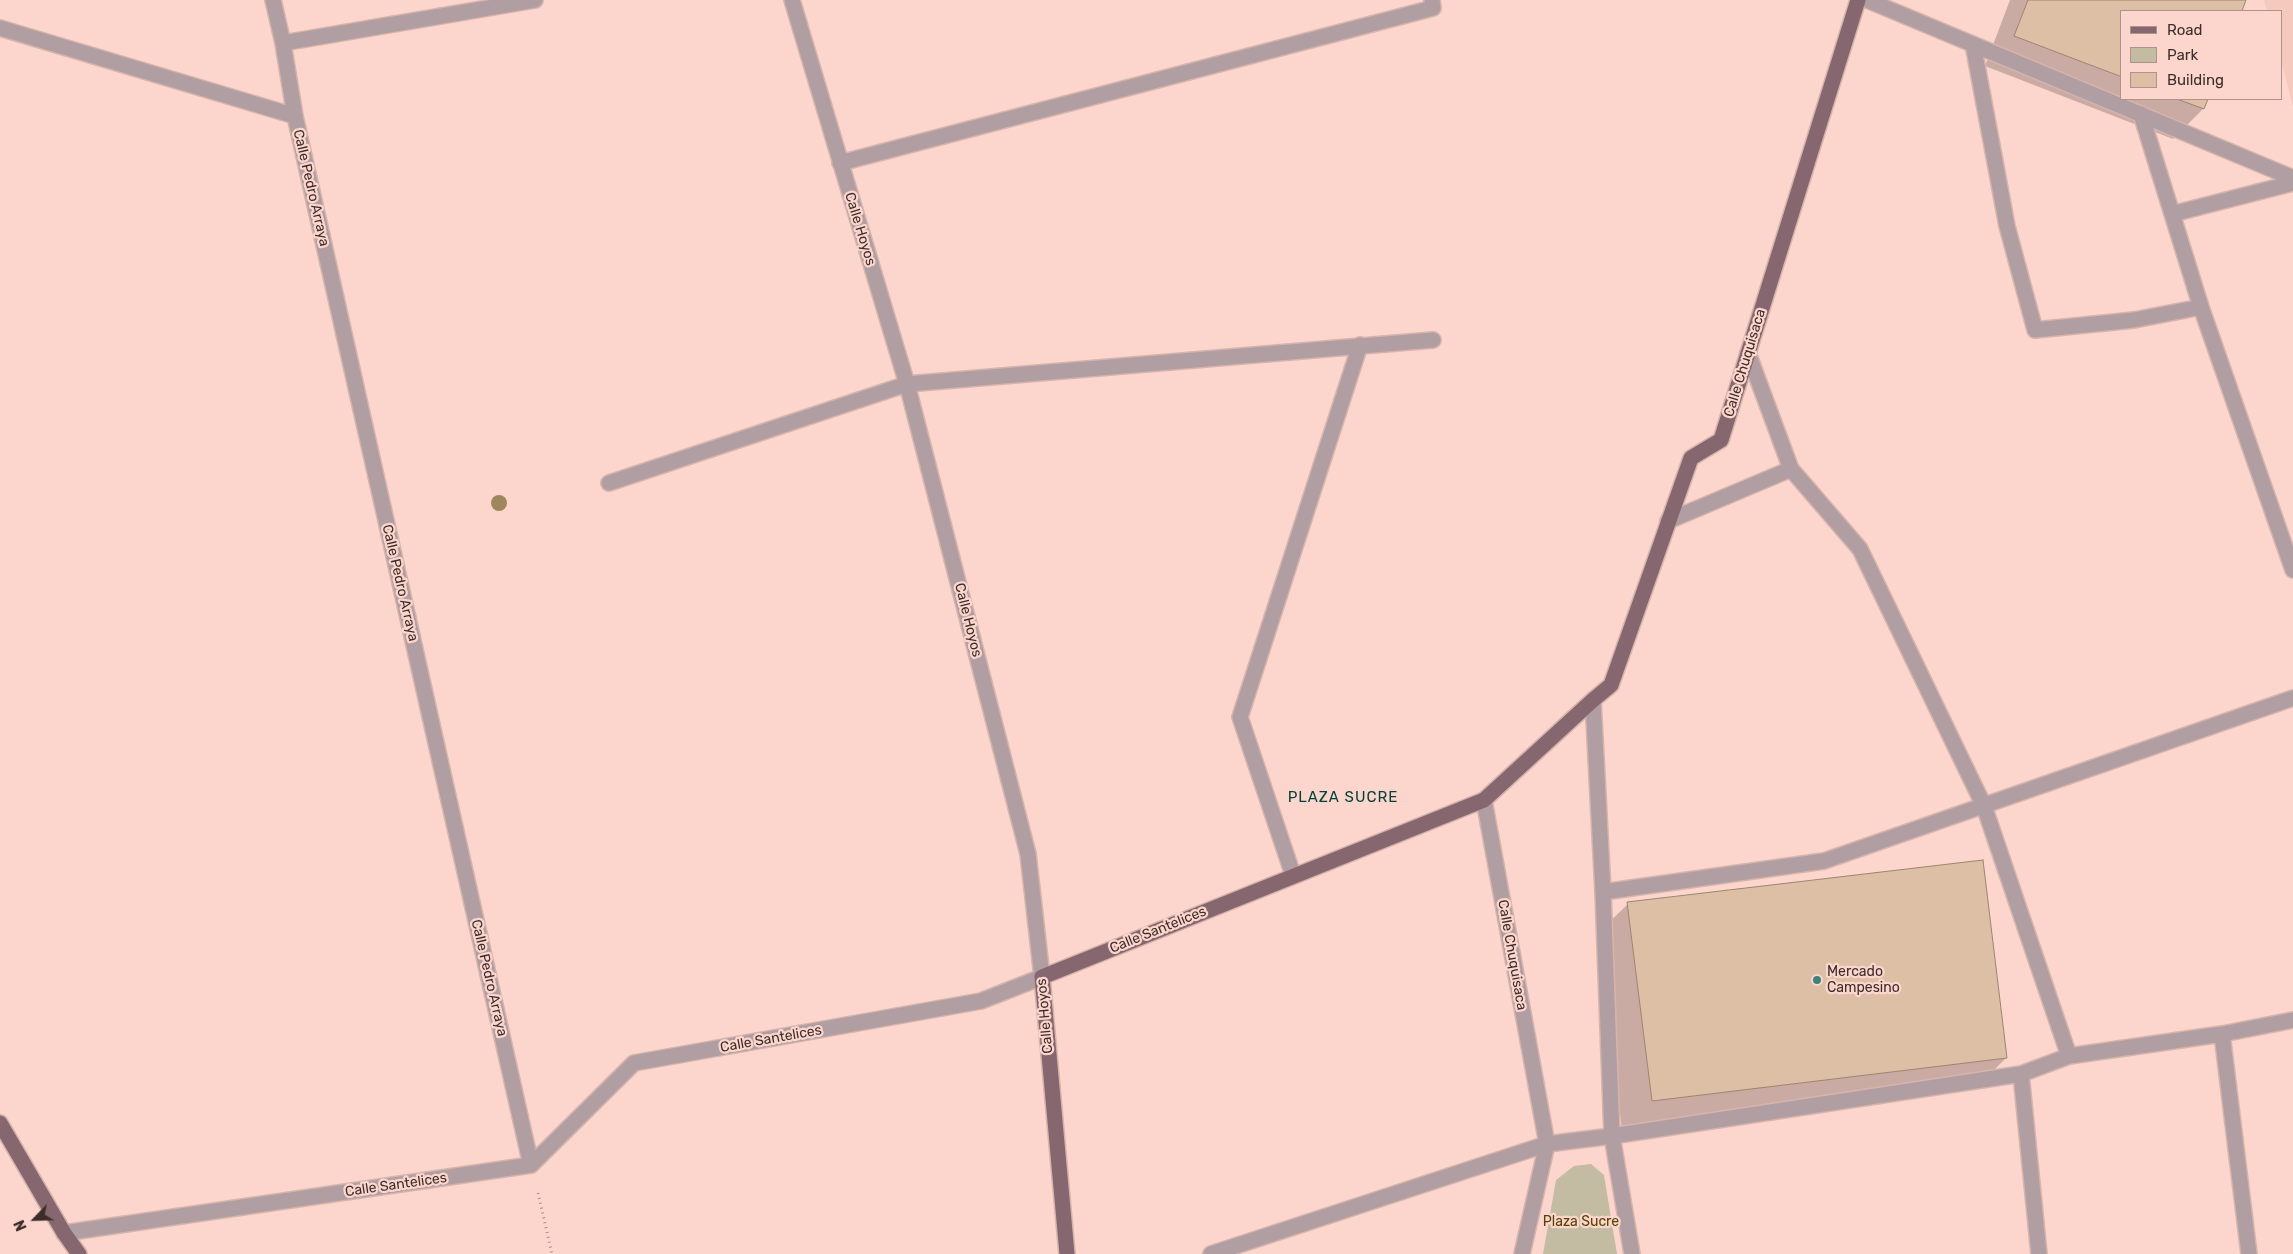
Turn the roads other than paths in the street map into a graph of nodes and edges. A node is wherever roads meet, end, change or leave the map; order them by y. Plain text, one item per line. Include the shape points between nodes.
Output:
1 (273, 0) edge
2 (535, 0) edge
3 (792, 0) edge
4 (1432, 0) edge
5 (1858, 0) edge
6 (1867, 0) edge
7 (0, 28) edge
8 (283, 43) junction
9 (1973, 44) junction
10 (2141, 114) junction
11 (295, 116) junction
12 (840, 163) junction
13 (2293, 178) edge
14 (2293, 183) edge
15 (2172, 214) junction
16 (2201, 307) junction
17 (1433, 340) dead end
18 (1360, 345) junction
19 (1748, 353) junction
20 (907, 384) junction
21 (1791, 469) junction
22 (609, 483) dead end
23 (1668, 521) junction
24 (2293, 570) edge
25 (2293, 698) edge
26 (1593, 700) junction
27 (1484, 800) junction
28 (1984, 806) junction
29 (1293, 875) junction
30 (1603, 892) junction
31 (1042, 977) junction
32 (2293, 1020) edge
33 (2222, 1034) junction
34 (2069, 1056) junction
35 (2021, 1074) junction
36 (0, 1123) edge
37 (1612, 1136) junction
38 (1547, 1144) junction
39 (531, 1166) junction
40 (64, 1234) junction
41 (79, 1254) edge
42 (1067, 1254) edge
43 (1211, 1254) edge
44 (1522, 1254) edge
45 (1632, 1254) edge
46 (2039, 1254) edge
47 (2249, 1254) edge

1 - 8 street, Calle Pedro Arraya
2 - 8 street
3 - 12 street, Calle Hoyos
4 - 12 street via 1434,8
5 - 19 main road, Calle Chuquisaca
6 - 9 street
7 - 11 street
8 - 11 street, Calle Pedro Arraya
9 - 10 street
9 - 16 street via 2007,226 2035,330 2134,320
10 - 13 street
10 - 15 street
11 - 39 street, Calle Pedro Arraya
12 - 20 street, Calle Hoyos
14 - 15 street
15 - 16 street
16 - 24 street
17 - 18 street
18 - 20 street
18 - 29 street via 1240,717
19 - 21 street
19 - 23 main road, Calle Chuquisaca via 1721,440 1691,458
20 - 22 street
20 - 31 street, Calle Hoyos via 1028,854
21 - 23 street
21 - 28 street via 1860,548
23 - 26 main road, Calle Chuquisaca via 1611,686
25 - 28 street
26 - 27 main road, Calle Chuquisaca
26 - 30 street
27 - 29 main road, Calle Santelices
27 - 38 street, Calle Chuquisaca
28 - 30 street via 1824,861
28 - 34 street
29 - 31 main road, Calle Santelices
30 - 37 street
31 - 39 street, Calle Santelices via 982,1000 634,1064
31 - 42 main road, Calle Hoyos
32 - 33 street
33 - 34 street
33 - 47 street
34 - 35 street
35 - 37 street
35 - 46 street
36 - 40 main road
37 - 38 street
37 - 45 street
38 - 43 street
38 - 44 street, Calle Chuquisaca
39 - 40 street, Calle Santelices
40 - 41 main road

